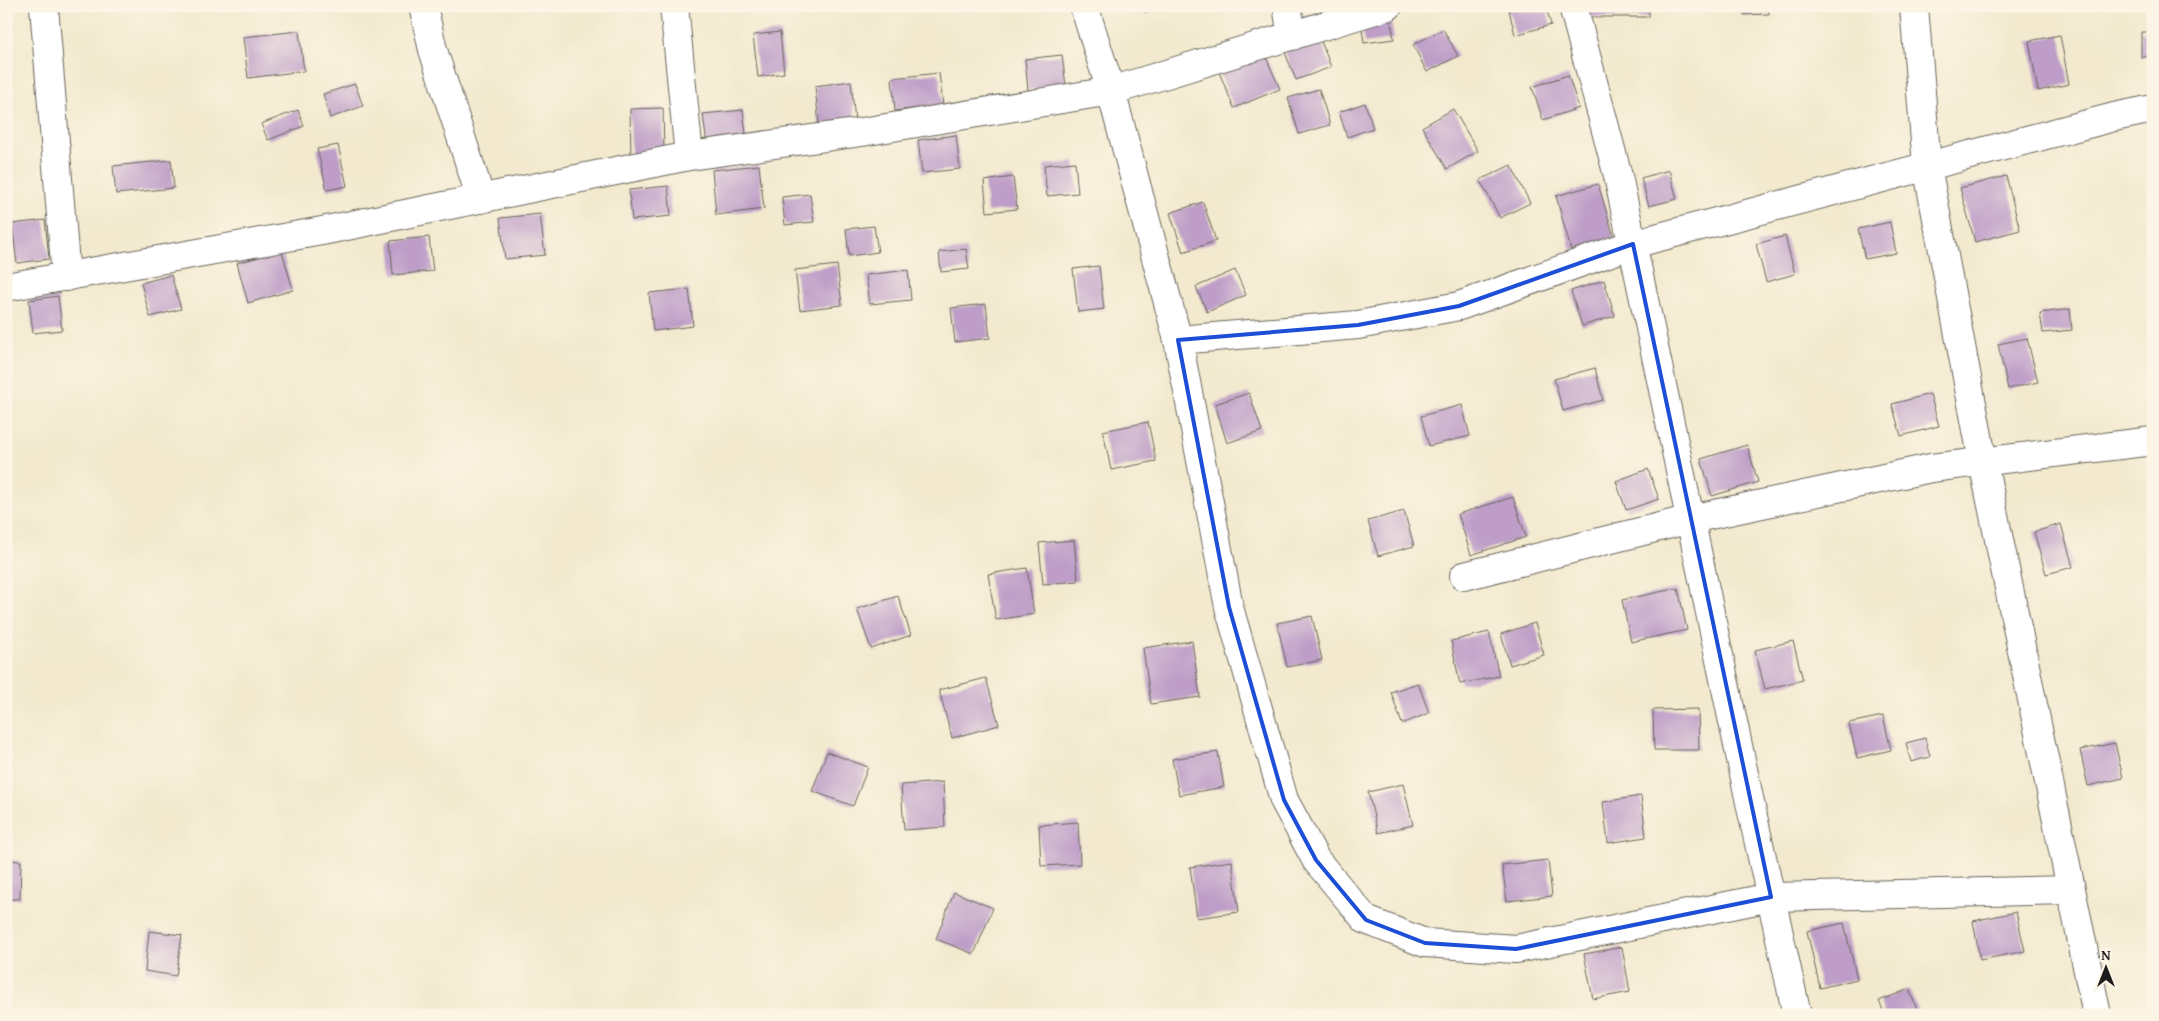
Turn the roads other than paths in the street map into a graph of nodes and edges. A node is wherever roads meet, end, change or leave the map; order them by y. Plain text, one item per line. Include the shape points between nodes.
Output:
1 (44, 6) edge
2 (424, 6) edge
3 (674, 6) edge
4 (1084, 6) edge
5 (1287, 6) edge
6 (1388, 6) edge
7 (1572, 6) edge
8 (1914, 6) edge
9 (1292, 36) junction
10 (1110, 91) junction
11 (2153, 109) edge
12 (689, 156) junction
13 (1926, 166) junction
14 (481, 198) junction
15 (1633, 244) junction
16 (66, 277) junction
17 (6, 287) edge
18 (1178, 340) junction
19 (2153, 440) edge
20 (1983, 462) junction
21 (1691, 519) junction
22 (1464, 576) dead end
23 (2071, 890) junction
24 (1771, 897) junction
25 (1797, 1015) edge
26 (2097, 1015) edge

1 - 16 street
2 - 14 street via 433,50
3 - 12 street
4 - 10 street
5 - 9 street
6 - 9 street
7 - 15 street
8 - 13 street
9 - 10 street
10 - 12 street via 871,131
10 - 18 street
11 - 13 street via 2114,116
12 - 14 street
13 - 15 street
13 - 20 street
14 - 16 street via 322,231
15 - 18 street via 1459,306 1358,325
15 - 21 street
16 - 17 street
18 - 24 street via 1229,607 1284,800 1316,860 1366,920 1425,943 1516,949
19 - 20 street
20 - 21 street via 1931,468
20 - 23 street
21 - 22 street
21 - 24 street
23 - 24 street
23 - 26 street
24 - 25 street

